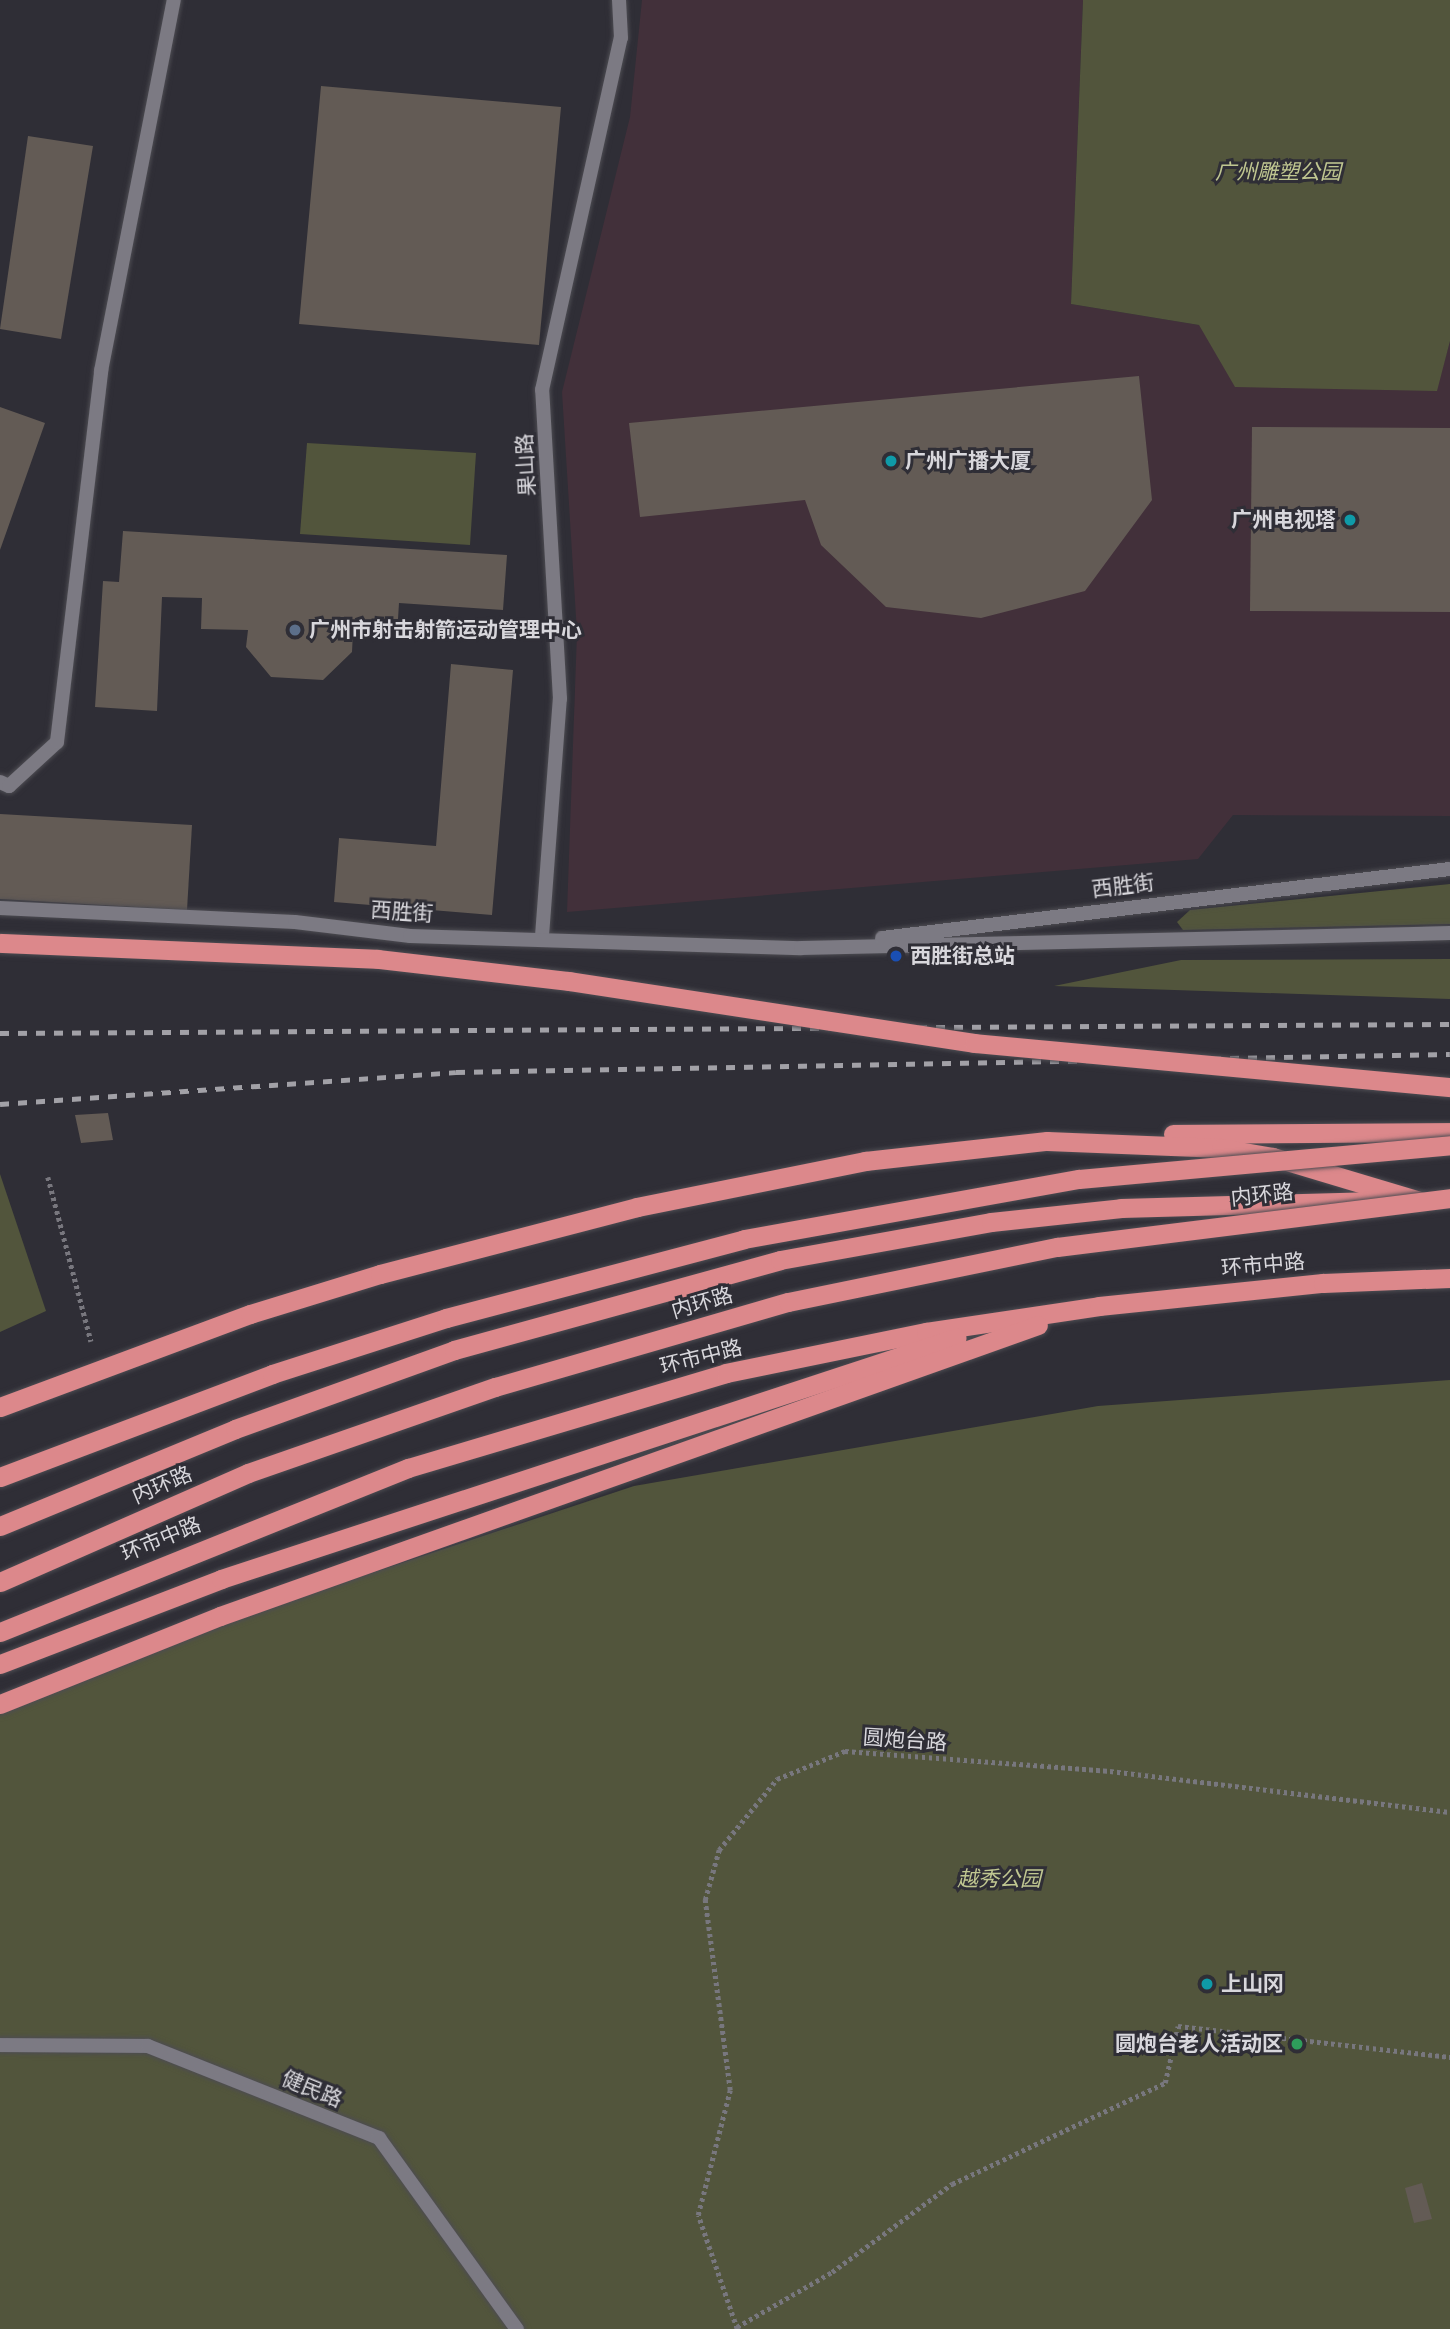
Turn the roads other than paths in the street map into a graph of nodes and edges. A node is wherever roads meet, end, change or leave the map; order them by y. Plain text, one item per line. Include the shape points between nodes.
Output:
1 (174, 0) edge
2 (619, 0) edge
3 (0, 782) edge
4 (1450, 869) edge
5 (0, 908) edge
6 (1450, 933) edge
7 (542, 936) junction
8 (0, 943) edge
9 (801, 948) junction
10 (1450, 1087) edge
11 (1450, 1132) edge
12 (1046, 1141) junction
13 (1450, 1145) edge
14 (1450, 1200) edge
15 (1415, 1201) junction
16 (1450, 1278) edge
17 (1099, 1306) junction
18 (0, 1407) edge
19 (0, 1477) edge
20 (0, 1526) edge
21 (0, 1582) edge
22 (0, 1632) edge
23 (0, 1664) edge
24 (0, 1704) edge
25 (0, 2046) edge
26 (517, 2329) edge

1 - 3 street via 100,371 57,742 9,786
2 - 7 street, 果山路 via 621,38 542,390 560,699
4 - 9 street, 西胜街
5 - 7 street, 西胜街 via 295,922 410,936
6 - 9 street, 西胜街
7 - 9 street, 西胜街
8 - 10 highway, bridge via 378,959 569,981 974,1043
11 - 12 highway
12 - 15 highway via 1273,1157
12 - 18 highway via 865,1161 637,1207 354,1282
13 - 19 highway, 内环路, bridge via 1079,1179 744,1238 446,1318 272,1374
14 - 15 highway
14 - 21 highway, 内环路, bridge via 1070,1245 788,1303 495,1387 248,1474
15 - 20 highway via 1121,1208 991,1222 780,1259 454,1350 235,1429
16 - 17 highway, 环市中路 via 1324,1283
17 - 22 highway, 环市中路 via 832,1350 616,1402 408,1468
17 - 23 highway via 935,1344 360,1534
17 - 24 highway via 233,1611
25 - 26 street, 健民路 via 148,2046 379,2138

